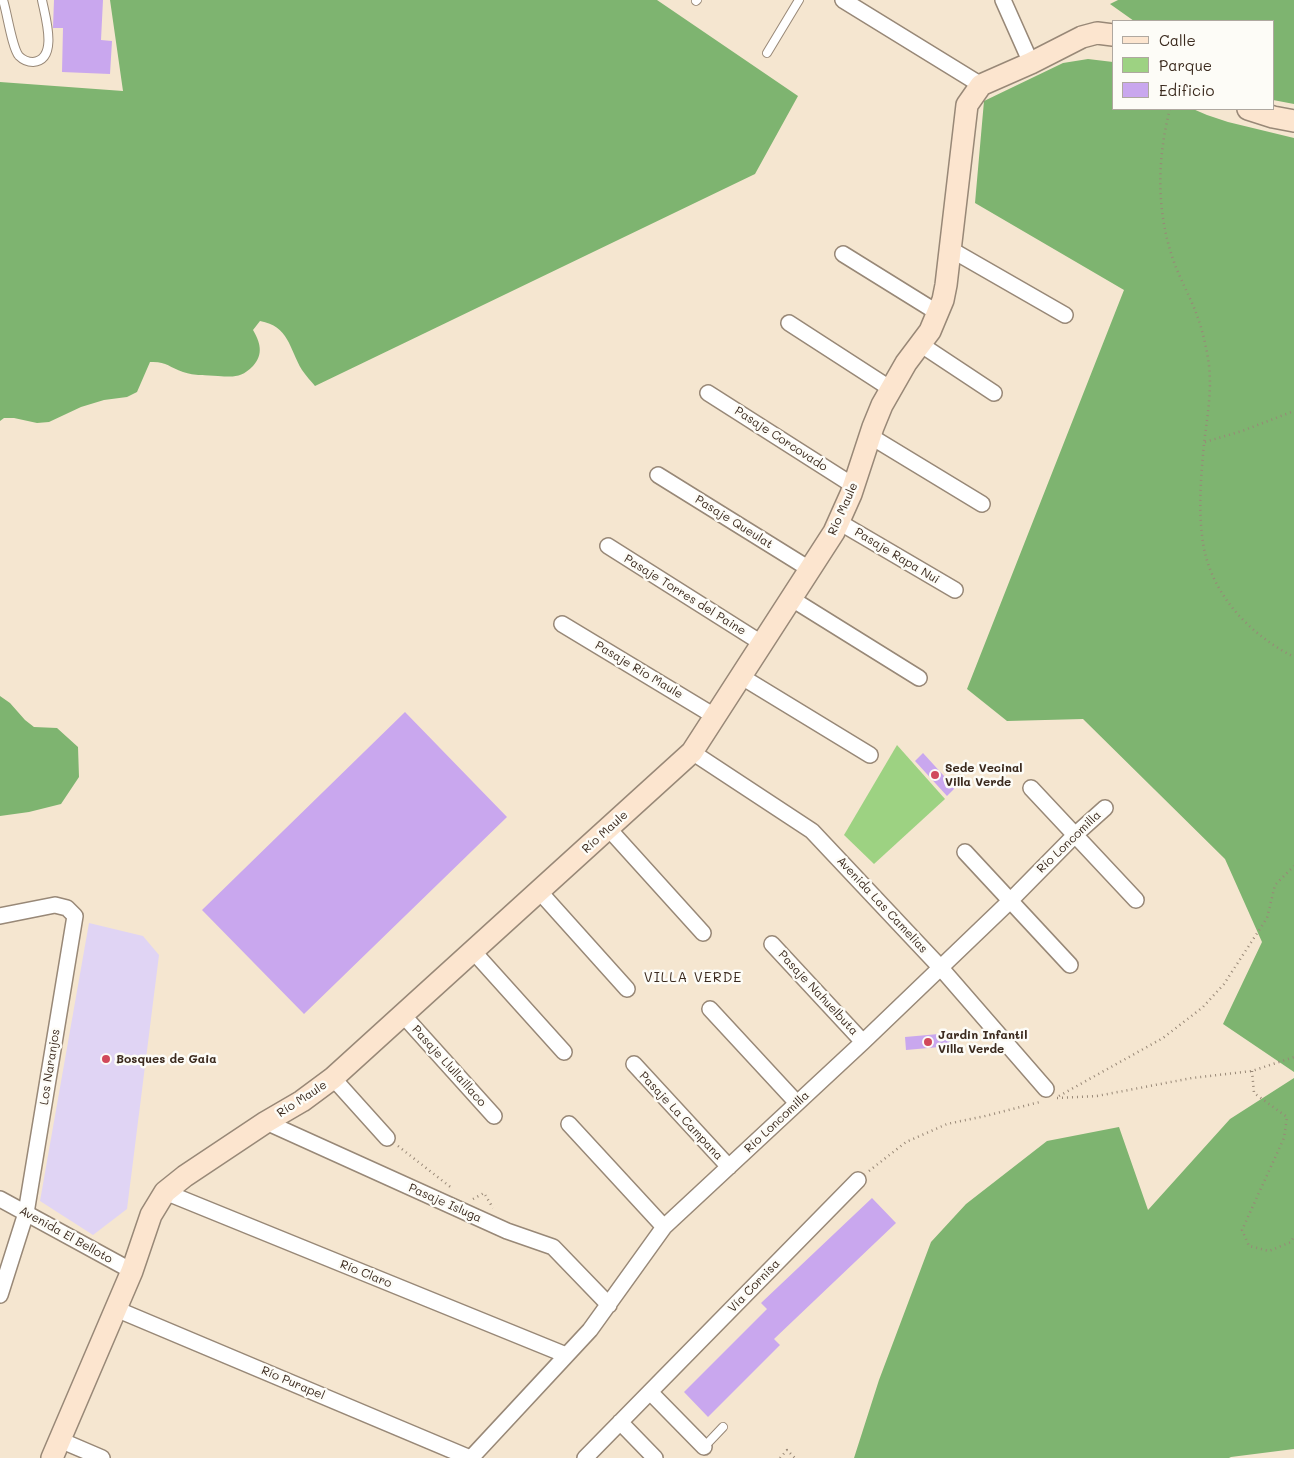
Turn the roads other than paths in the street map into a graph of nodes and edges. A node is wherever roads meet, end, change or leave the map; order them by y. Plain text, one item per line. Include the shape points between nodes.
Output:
1 (4, 0) edge
2 (42, 0) edge
3 (799, 0) edge
4 (843, 0) edge
5 (1002, 0) edge
6 (1112, 35) edge
7 (767, 53) dead end
8 (1031, 63) junction
9 (981, 85) junction
10 (1251, 110) edge
11 (1294, 121) edge
12 (950, 249) junction
13 (843, 254) dead end
14 (938, 313) junction
15 (1065, 315) dead end
16 (789, 323) dead end
17 (920, 344) junction
18 (891, 389) junction
19 (708, 393) dead end
20 (994, 394) dead end
21 (870, 436) junction
22 (658, 475) dead end
23 (854, 486) junction
24 (982, 504) dead end
25 (839, 522) junction
26 (608, 546) dead end
27 (811, 570) junction
28 (955, 590) dead end
29 (792, 598) junction
30 (562, 624) dead end
31 (763, 644) junction
32 (742, 677) junction
33 (919, 678) dead end
34 (716, 717) junction
35 (692, 752) junction
36 (870, 755) dead end
37 (1031, 788) dead end
38 (1105, 808) dead end
39 (608, 828) junction
40 (1076, 834) junction
41 (965, 852) dead end
42 (539, 891) junction
43 (1136, 900) dead end
44 (1010, 901) junction
45 (0, 916) edge
46 (703, 933) dead end
47 (772, 944) dead end
48 (473, 952) junction
49 (1070, 965) dead end
50 (940, 967) junction
51 (627, 988) dead end
52 (710, 1009) dead end
53 (403, 1015) junction
54 (863, 1042) junction
55 (564, 1052) dead end
56 (634, 1064) dead end
57 (334, 1078) junction
58 (1043, 1095) road end
59 (797, 1103) junction
60 (494, 1116) dead end
61 (266, 1122) junction
62 (569, 1124) dead end
63 (387, 1138) road end
64 (728, 1167) junction
65 (858, 1180) road end
66 (166, 1192) junction
67 (0, 1199) edge
68 (26, 1213) junction
69 (664, 1227) junction
70 (132, 1271) junction
71 (0, 1295) edge
72 (609, 1305) junction
73 (116, 1308) junction
74 (566, 1355) junction
75 (650, 1392) junction
76 (620, 1422) junction
77 (723, 1428) dead end
78 (704, 1446) joint
79 (56, 1449) edge
80 (102, 1458) edge
81 (471, 1458) edge
82 (585, 1458) edge
83 (655, 1458) edge

1 - 2 lane via 16,52 23,60 33,62 46,54 49,44
3 - 7 lane
4 - 9 street
5 - 8 street
6 - 8 street via 1089,34
8 - 9 street
9 - 12 street, Río Maule via 967,105
10 - 11 street
12 - 14 street, Río Maule via 946,285
12 - 15 street
13 - 14 street
14 - 17 street, Río Maule
16 - 18 street
17 - 18 street, Río Maule
17 - 20 street
18 - 21 street, Río Maule
19 - 23 street, Pasaje Corcovado
21 - 23 street, Río Maule
21 - 24 street
22 - 27 street, Pasaje Queulat
23 - 25 street, Río Maule
25 - 27 street, Río Maule
25 - 28 street, Pasaje Rapa Nui
26 - 31 street, Pasaje Torres del Paine
27 - 29 street, Río Maule
29 - 31 street, Río Maule
29 - 33 street
30 - 34 street, Pasaje Río Maule
31 - 32 street, Río Maule
32 - 34 street, Río Maule
32 - 36 street
34 - 35 street, Río Maule
35 - 39 street, Río Maule
35 - 50 street, Avenida Las Camelias via 812,831
37 - 40 street
38 - 40 street, Río Loncomilla
39 - 42 street, Río Maule
39 - 46 street
40 - 43 street
40 - 44 street, Río Loncomilla
41 - 44 street
42 - 48 street, Río Maule
42 - 51 street
44 - 49 street
44 - 50 street, Río Loncomilla
45 - 68 street, Los Naranjos via 55,904 67,908 75,916
47 - 54 street, Pasaje Nahuelbuta
48 - 53 street, Río Maule
48 - 55 street
50 - 54 street, Río Loncomilla
50 - 58 street, Avenida Las Camelias
52 - 59 street
53 - 57 street, Río Maule
53 - 60 street, Pasaje Llullaillaco
54 - 59 street, Río Loncomilla
56 - 64 street, Pasaje La Campana
57 - 61 street, Río Maule
57 - 63 street
59 - 64 street, Río Loncomilla
61 - 66 street, Río Maule
61 - 72 street, Pasaje Isluga via 507,1231 553,1247
62 - 69 street
64 - 69 street, Río Loncomilla
65 - 75 street, Vía Cornisa
66 - 70 street, Río Maule via 151,1215
66 - 74 street, Río Claro
67 - 68 street, Avenida El Belloto
68 - 70 street, Avenida El Belloto
68 - 71 street, Los Naranjos
69 - 72 street, Río Loncomilla
70 - 73 street, Río Maule
72 - 74 street, Río Loncomilla
73 - 79 street, Río Maule
73 - 81 street, Río Purapel
74 - 81 street, Río Loncomilla
75 - 76 street
75 - 78 street
76 - 82 street
76 - 83 street
77 - 78 lane
79 - 80 street

